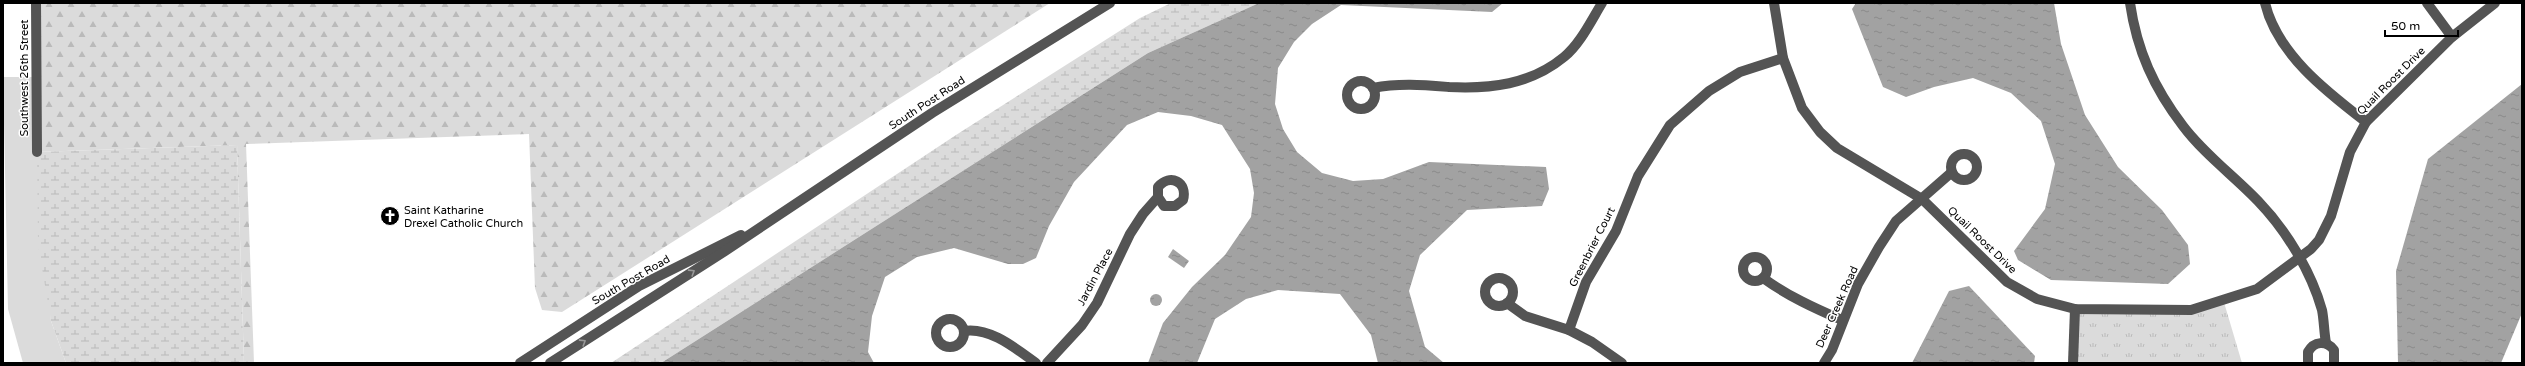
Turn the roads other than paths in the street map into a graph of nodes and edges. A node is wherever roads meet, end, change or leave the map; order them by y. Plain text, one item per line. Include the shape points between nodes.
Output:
1 (36, 3) edge
2 (1110, 3) edge
3 (1602, 3) edge
4 (1774, 3) edge
5 (2130, 3) edge
6 (2265, 3) edge
7 (2427, 3) edge
8 (2495, 3) edge
9 (2452, 38) junction
10 (1783, 58) junction
11 (1373, 88) dead end
12 (2366, 122) junction
13 (37, 152) dead end
14 (1952, 172) dead end
15 (1158, 197) dead end
16 (1922, 199) junction
17 (759, 227) junction
18 (2300, 259) junction
19 (1763, 278) dead end
20 (1507, 303) dead end
21 (2075, 309) junction
22 (1842, 320) junction
23 (1569, 330) junction
24 (964, 331) dead end
25 (2326, 343) junction
26 (520, 363) edge
27 (550, 363) edge
28 (1036, 363) edge
29 (1047, 363) edge
30 (1622, 363) edge
31 (1824, 363) edge
32 (2073, 363) edge
33 (2308, 363) edge
34 (2334, 363) edge

1 - 13 street, Southwest 26th Street
2 - 17 street, South Post Road via 932,113
3 - 11 street via 1584,33 1564,57 1533,76 1483,88 1394,84
4 - 10 street, Quail Roost Drive
5 - 18 street via 2135,35 2154,83 2184,127 2259,202
6 - 12 street via 2268,16 2287,48 2312,76
7 - 9 street
8 - 9 street, Quail Roost Drive
9 - 12 street, Quail Roost Drive
10 - 16 street, Quail Roost Drive via 1802,108 1820,132 1837,148
10 - 23 street, Greenbrier Court via 1740,72 1709,91 1670,125 1638,176 1616,231 1586,282
12 - 18 street, Quail Roost Drive via 2350,152 2334,209 2325,230
14 - 16 street, Deer Creek Road
15 - 29 street, Jardin Place via 1130,234 1097,303 1082,325
16 - 21 street, Quail Roost Drive via 2007,282 2037,299
16 - 22 street, Deer Creek Road via 1896,221 1858,284
17 - 26 street, South Post Road via 638,286
27 -> 17 street, South Post Road
18 - 21 street, Quail Roost Drive via 2256,289 2191,310
18 - 25 street via 2322,310
19 - 22 street via 1795,299
20 - 23 street via 1525,316
21 - 32 street
22 - 31 street, Deer Creek Road via 1832,350
23 - 30 street
24 - 28 street via 975,329 987,332
25 - 33 street via 2315,344 2310,348
25 - 34 street via 2334,350

